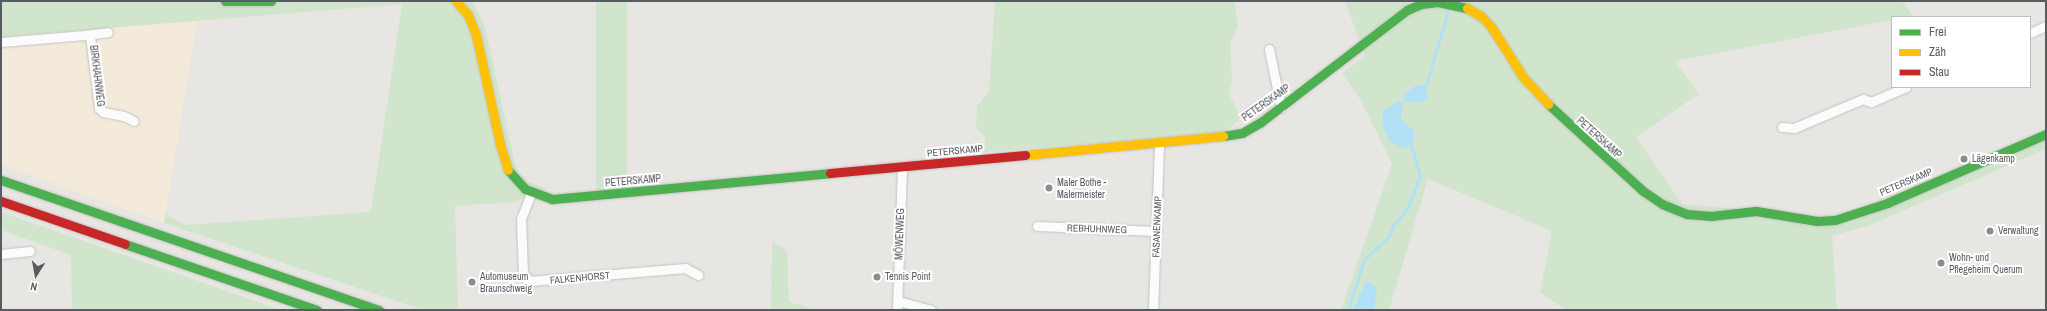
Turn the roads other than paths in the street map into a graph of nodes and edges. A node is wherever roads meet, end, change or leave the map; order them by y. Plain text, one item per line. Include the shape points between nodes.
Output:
1 (226, 1) edge
2 (271, 1) edge
3 (456, 1) edge
4 (2046, 26) edge
5 (108, 32) dead end
6 (2031, 33) edge
7 (85, 35) junction
8 (1, 42) edge
9 (1269, 49) dead end
10 (1904, 88) edge
11 (1280, 108) junction
12 (134, 121) dead end
13 (1782, 127) dead end
14 (2046, 134) edge
15 (1159, 143) junction
16 (902, 167) junction
17 (1, 180) edge
18 (531, 193) junction
19 (1, 201) edge
20 (1037, 226) dead end
21 (1157, 231) junction
22 (30, 251) dead end
23 (1, 254) edge
24 (698, 275) dead end
25 (898, 305) edge
26 (317, 310) edge
27 (379, 310) edge
28 (931, 310) edge
29 (1153, 310) edge

1 - 2 main road
3 - 18 main road, PETERSKAMP via 468,15 473,27 506,165 516,182
4 - 6 street
5 - 7 street, BIRKHAHNWEG
7 - 8 street, BIRKHAHNWEG
7 - 12 street, BIRKHAHNWEG via 92,39 99,108 103,112 124,116
9 - 11 street
10 - 13 street via 1871,102 1864,99 1794,128
11 - 14 main road, PETERSKAMP via 1407,10 1429,2 1445,2 1475,11 1487,21 1533,90 1650,197 1687,214 1711,216 1756,211 1817,221 1835,220 1887,203
11 - 15 main road, PETERSKAMP via 1242,133
15 - 16 main road, PETERSKAMP
15 - 21 street, FASANENKAMP
16 - 18 main road, PETERSKAMP via 569,198 546,198
16 - 25 street, MÖWENWEG
17 - 27 main road
18 - 24 street, FALKENHORST via 521,219 523,274 530,281 685,268
19 - 26 main road
20 - 21 street, REBHUHNWEG
21 - 29 street, FASANENKAMP
22 - 23 street
25 - 28 street

